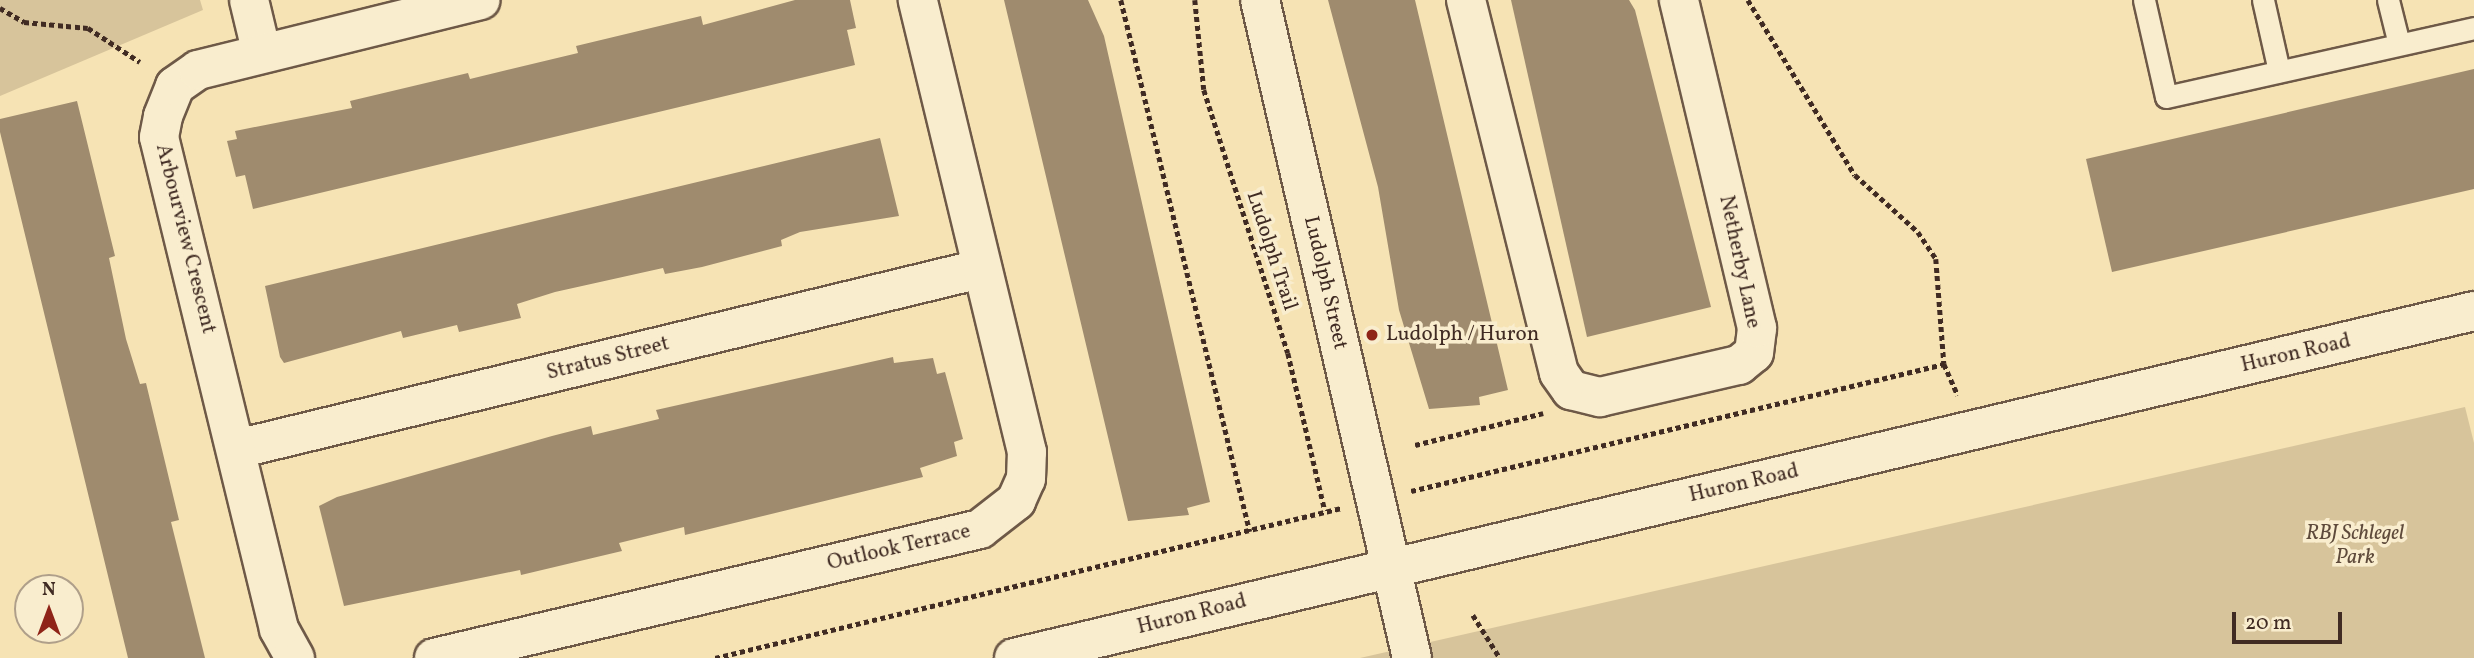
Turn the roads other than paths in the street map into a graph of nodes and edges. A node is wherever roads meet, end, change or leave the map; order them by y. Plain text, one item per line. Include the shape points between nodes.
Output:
1 (249, 0) edge
2 (480, 0) edge
3 (918, 0) edge
4 (1260, 0) edge
5 (1466, 0) edge
6 (1679, 0) edge
7 (2144, 0) edge
8 (2263, 0) edge
9 (2388, 0) edge
10 (2474, 28) edge
11 (2399, 44) junction
12 (261, 50) junction
13 (2279, 71) junction
14 (980, 269) junction
15 (2474, 311) edge
16 (237, 449) junction
17 (1390, 566) junction
18 (295, 658) edge
19 (434, 658) edge
20 (1014, 658) edge
21 (1412, 658) edge

1 - 12 street
2 - 12 street, Arbourview Crescent
3 - 14 street, Outlook Terrace
4 - 17 street, Ludolph Street
5 - 6 street, Netherby Lane via 1559,373 1571,390 1600,397 1739,365 1754,353 1757,328
7 - 13 lane via 2165,97
8 - 13 lane
9 - 11 lane
10 - 11 lane
11 - 13 lane
12 - 16 street, Arbourview Crescent via 198,70 175,86 159,137
14 - 16 street, Stratus Street
14 - 19 street, Outlook Terrace via 1027,452 1027,479 1002,517 980,529
15 - 17 street, Huron Road
16 - 18 street, Arbourview Crescent via 279,629
17 - 20 street, Huron Road
17 - 21 street, Ludolph Street

